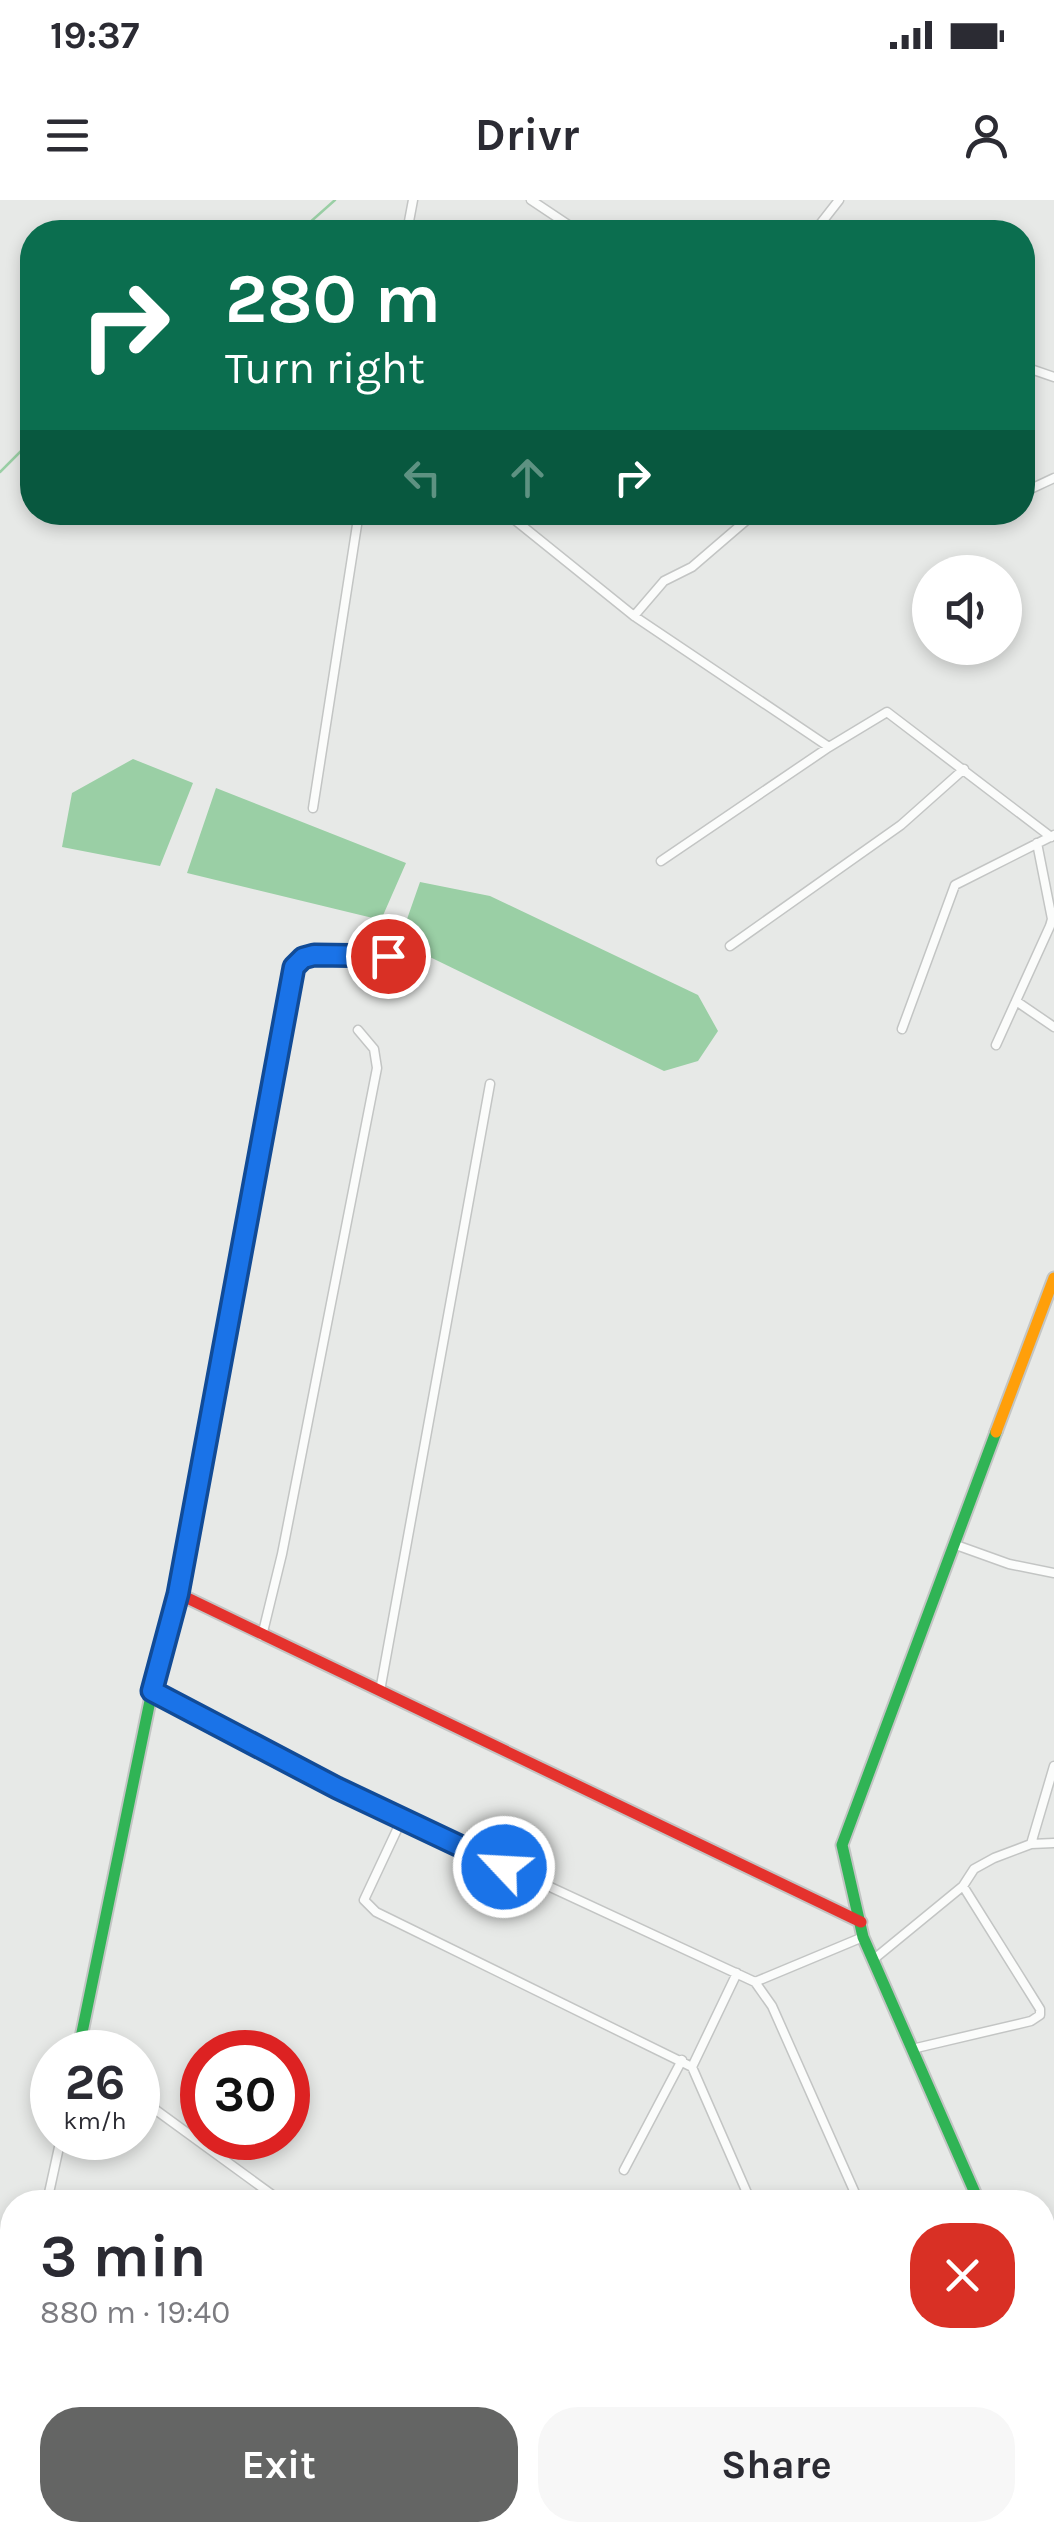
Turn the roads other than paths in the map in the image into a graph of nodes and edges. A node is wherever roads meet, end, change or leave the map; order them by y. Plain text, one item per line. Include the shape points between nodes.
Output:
1 (531, 200) edge
2 (839, 200) edge
3 (561, 220) edge
4 (823, 220) edge
5 (357, 525) edge
6 (521, 525) edge
7 (741, 525) edge
8 (634, 616) junction
9 (829, 746) junction
10 (964, 769) junction
11 (313, 808) dead end
12 (1052, 836) edge
13 (1037, 844) junction
14 (662, 861) dead end
15 (730, 946) dead end
16 (388, 956) dead end
17 (1016, 1001) junction
18 (1054, 1027) edge
19 (902, 1028) dead end
20 (358, 1030) dead end
21 (996, 1045) dead end
22 (490, 1084) dead end
23 (1054, 1278) edge
24 (956, 1545) junction
25 (1054, 1572) edge
26 (178, 1594) junction
27 (262, 1636) junction
28 (380, 1690) junction
29 (152, 1691) junction
30 (1054, 1766) edge
31 (402, 1819) junction
32 (1032, 1844) junction
33 (1054, 1844) edge
34 (962, 1886) junction
35 (862, 1922) junction
36 (863, 1937) junction
37 (874, 1959) junction
38 (737, 1973) junction
39 (755, 1982) junction
40 (83, 2030) edge
41 (912, 2050) junction
42 (682, 2060) junction
43 (692, 2067) junction
44 (160, 2114) edge
45 (57, 2160) edge
46 (624, 2170) dead end
47 (50, 2190) edge
48 (265, 2190) edge
49 (746, 2190) edge
50 (853, 2190) edge
51 (974, 2190) edge

1 - 3 street
2 - 4 street
5 - 11 street
6 - 8 street
7 - 8 street via 664,581
8 - 9 street
9 - 10 street via 887,712
9 - 14 street
10 - 12 street
10 - 15 street via 901,824
12 - 13 street
13 - 17 street via 1052,918
13 - 19 street via 955,885
16 - 26 street via 314,955 294,967
17 - 18 street
17 - 21 street
20 - 27 street via 374,1050 377,1068
22 - 28 street
23 - 24 street
24 - 25 street
24 - 35 street via 843,1838
26 - 27 street
26 - 29 street
27 - 28 street
28 - 35 street
29 - 31 street
29 - 40 street
30 - 32 street
31 - 38 street
31 - 42 street via 364,1900 376,1912
32 - 33 street
32 - 34 street via 974,1869
34 - 37 street
34 - 41 street via 1040,2015
35 - 36 street
36 - 37 street
36 - 39 street
37 - 41 street
38 - 39 street
38 - 43 street
39 - 50 street via 772,2006
41 - 51 street
42 - 43 street
42 - 46 street
43 - 49 street
44 - 48 street
45 - 47 street

